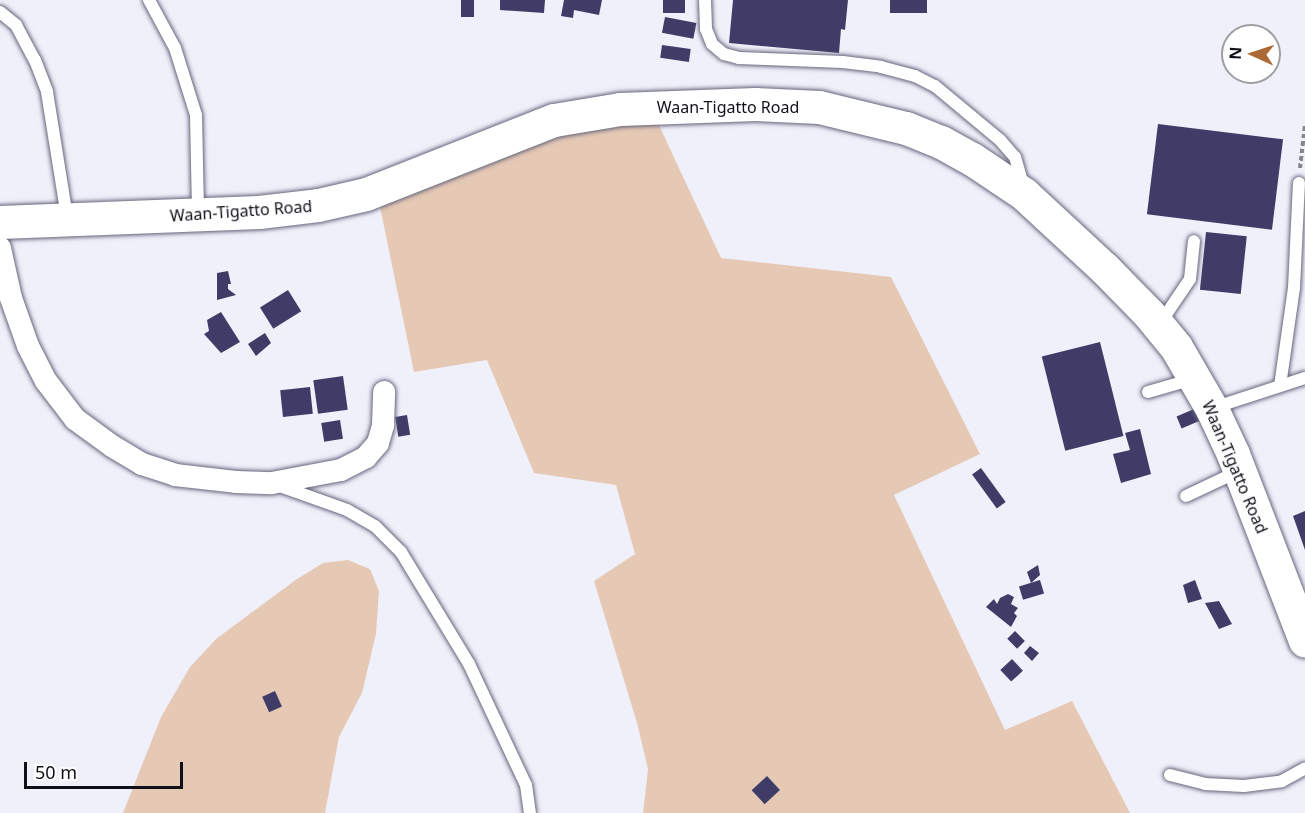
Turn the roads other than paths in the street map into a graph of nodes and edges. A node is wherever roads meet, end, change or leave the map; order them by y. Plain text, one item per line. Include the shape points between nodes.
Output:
1 (149, 0) edge
2 (705, 0) edge
3 (0, 12) edge
4 (1299, 183) road end
5 (1024, 194) junction
6 (198, 215) junction
7 (68, 220) junction
8 (0, 222) edge
9 (1194, 241) dead end
10 (0, 248) edge
11 (1159, 326) junction
12 (1194, 378) junction
13 (1305, 378) edge
14 (1280, 386) junction
15 (384, 392) dead end
16 (1148, 392) dead end
17 (1212, 409) junction
18 (1239, 471) junction
19 (272, 483) junction
20 (1186, 496) dead end
21 (1305, 641) edge
22 (1305, 768) edge
23 (1170, 775) dead end
24 (530, 813) edge

1 - 6 lane via 175,48 196,115
2 - 5 lane via 706,29 712,44 724,54 881,67 935,86 1015,157
3 - 7 lane via 16,25 47,92
4 - 14 lane via 1293,288
5 - 6 street, Waan-Tigatto Road via 972,159 906,128 819,107 755,104 582,114 554,120 366,194 318,205
5 - 11 street, Waan-Tigatto Road via 1105,269
6 - 7 street, Waan-Tigatto Road
7 - 8 street, Waan-Tigatto Road
9 - 11 lane via 1190,279
10 - 19 street via 11,298 28,346 46,381 75,418 142,464 175,475
11 - 12 street, Waan-Tigatto Road
12 - 16 lane
12 - 17 street, Waan-Tigatto Road
13 - 14 lane
14 - 17 lane
15 - 19 street via 383,425 378,443 366,457 341,470
17 - 18 street, Waan-Tigatto Road
18 - 20 lane
18 - 21 street, Waan-Tigatto Road via 1291,591
19 - 24 lane via 366,520 401,552 469,664 526,785
22 - 23 lane via 1282,781 1245,786 1205,784

